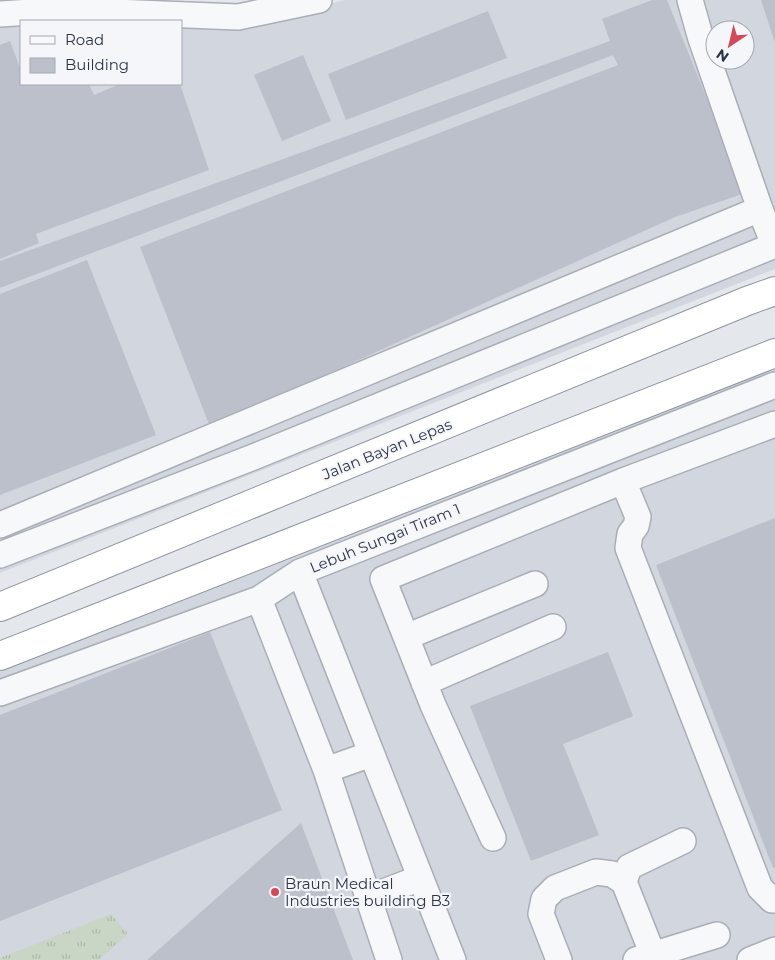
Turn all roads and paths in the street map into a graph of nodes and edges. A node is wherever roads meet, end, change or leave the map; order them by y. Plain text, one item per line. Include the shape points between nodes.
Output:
1 (319, 0) edge
2 (690, 0) edge
3 (0, 14) edge
4 (760, 209) junction
5 (774, 245) edge
6 (775, 291) edge
7 (747, 301) junction
8 (775, 302) edge
9 (773, 352) edge
10 (775, 385) edge
11 (775, 424) edge
12 (623, 481) junction
13 (1, 524) edge
14 (6, 553) edge
15 (300, 572) junction
16 (535, 584) dead end
17 (259, 599) junction
18 (0, 607) edge
19 (553, 627) dead end
20 (406, 637) junction
21 (0, 656) edge
22 (424, 683) junction
23 (0, 693) edge
24 (372, 754) junction
25 (326, 770) junction
26 (493, 838) dead end
27 (683, 842) dead end
28 (420, 878) junction
29 (624, 882) junction
30 (368, 898) junction
31 (775, 900) edge
32 (717, 934) dead end
33 (775, 950) edge
34 (648, 958) edge
35 (389, 960) edge
36 (452, 960) edge
37 (559, 960) edge
38 (750, 960) edge

1 - 3 street via 238,17 63,10
2 - 4 street
4 - 5 street
4 - 13 street
5 - 14 street via 251,458
6 - 7 highway, Jalan Bayan Lepas
7 - 8 highway
7 - 18 highway, Jalan Bayan Lepas
9 - 21 highway
10 - 15 street, Lebuh Sungai Tiram 1
11 - 12 street
12 - 20 street via 383,579
12 - 31 street via 638,517 628,548 760,888
13 - 14 street
15 - 17 street
15 - 24 street, Lebuh Sungai Tiram 1
16 - 20 street
17 - 23 street
17 - 25 street
19 - 22 street
20 - 22 street
22 - 26 street
24 - 25 street
24 - 28 street, Lebuh Sungai Tiram 1
25 - 30 street
27 - 29 street via 629,867
28 - 30 street
28 - 36 street, Lebuh Sungai Tiram 1
29 - 34 street
29 - 37 street via 612,874 596,872 555,888 544,899 541,914
30 - 35 street
32 - 34 street
33 - 38 street

